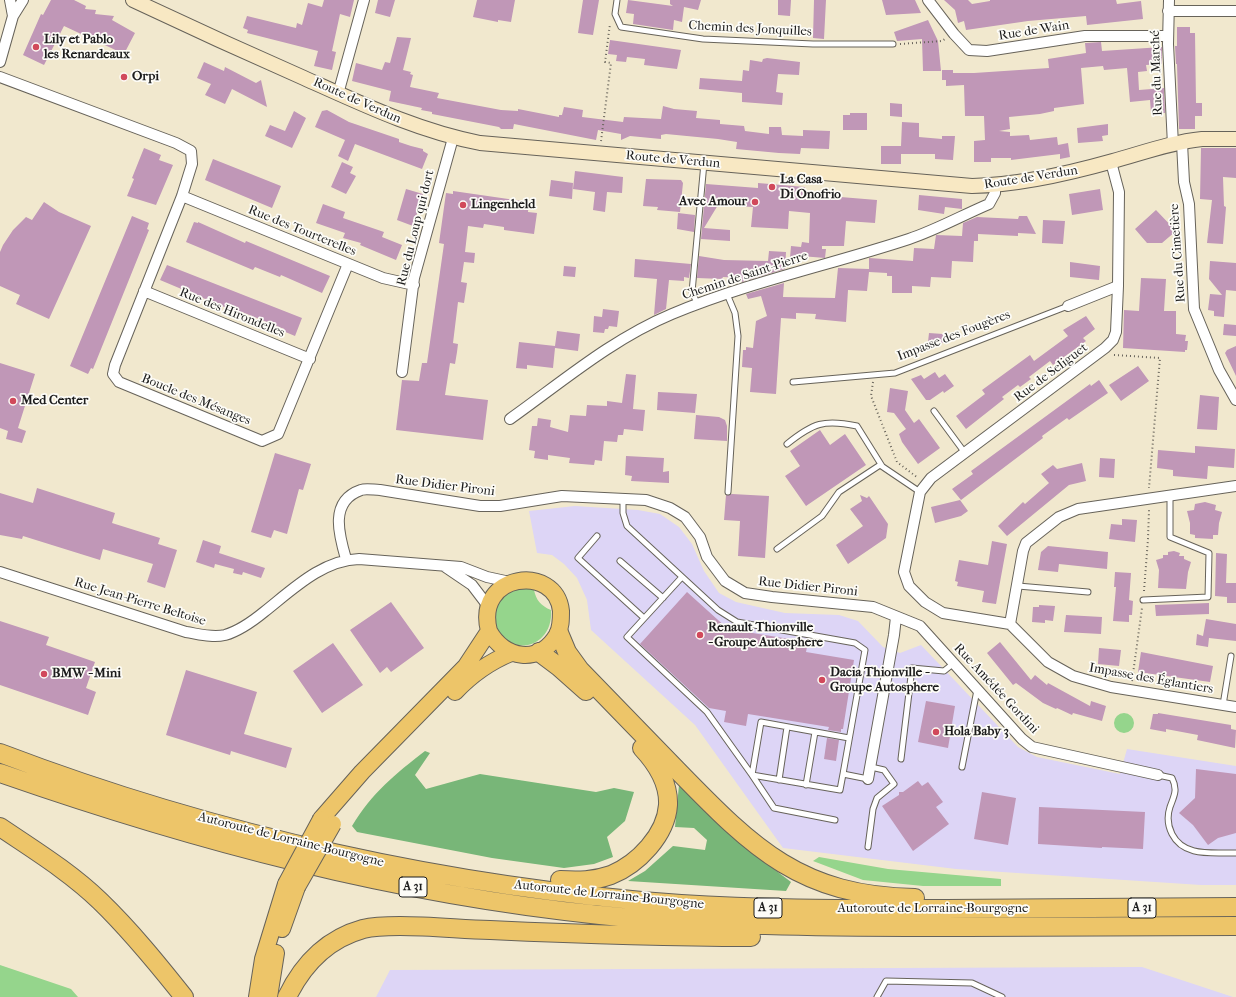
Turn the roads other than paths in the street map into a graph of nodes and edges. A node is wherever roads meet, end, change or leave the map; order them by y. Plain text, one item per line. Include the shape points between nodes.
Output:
1 (10, 0) edge
2 (23, 0) edge
3 (133, 0) edge
4 (364, 0) edge
5 (617, 0) edge
6 (928, 0) edge
7 (1169, 0) edge
8 (1168, 11) junction
9 (1236, 11) edge
10 (14, 16) junction
11 (1168, 36) junction
12 (893, 44) road end
13 (0, 62) edge
14 (0, 77) edge
15 (338, 94) junction
16 (453, 138) junction
17 (1236, 139) edge
18 (1177, 144) junction
19 (704, 162) junction
20 (1111, 162) junction
21 (995, 186) junction
22 (182, 196) junction
23 (348, 264) junction
24 (414, 285) junction
25 (1118, 286) junction
26 (144, 291) junction
27 (727, 294) junction
28 (698, 305) junction
29 (1068, 306) joint
30 (310, 359) junction
31 (402, 372) dead end
32 (793, 382) dead end
33 (1236, 400) edge
34 (934, 411) dead end
35 (510, 419) dead end
36 (787, 444) dead end
37 (965, 453) junction
38 (882, 466) junction
39 (1236, 486) edge
40 (923, 487) junction
41 (728, 492) dead end
42 (1170, 496) junction
43 (623, 499) junction
44 (597, 536) dead end
45 (777, 548) dead end
46 (346, 559) junction
47 (620, 561) dead end
48 (444, 566) junction
49 (0, 572) edge
50 (682, 577) junction
51 (510, 582) junction
52 (1018, 586) junction
53 (1088, 592) dead end
54 (663, 598) junction
55 (1143, 600) dead end
56 (488, 606) junction
57 (896, 617) junction
58 (644, 618) junction
59 (1010, 624) junction
60 (489, 631) junction
61 (558, 633) junction
62 (539, 652) junction
63 (511, 653) junction
64 (1231, 656) dead end
65 (954, 663) junction
66 (977, 689) junction
67 (1223, 705) junction
68 (1236, 707) edge
69 (788, 727) junction
70 (815, 732) junction
71 (849, 738) junction
72 (0, 753) edge
73 (901, 759) dead end
74 (871, 767) junction
75 (962, 767) dead end
76 (0, 773) edge
77 (843, 774) junction
78 (1158, 775) joint
79 (752, 776) junction
80 (868, 779) joint
81 (779, 780) junction
82 (806, 785) junction
83 (835, 820) dead end
84 (327, 821) junction
85 (0, 827) edge
86 (868, 847) dead end
87 (1236, 853) edge
88 (489, 882) junction
89 (292, 885) junction
90 (1236, 907) edge
91 (1048, 908) junction
92 (1236, 926) edge
93 (840, 927) junction
94 (184, 997) edge
95 (257, 997) edge
96 (268, 997) edge
97 (287, 997) edge
98 (877, 997) edge
99 (1002, 997) edge

1 - 10 street
2 - 10 street
3 - 15 main road, Route de Verdun
4 - 15 street
5 - 12 lane, Chemin des Jonquilles via 615,14 621,27 703,39 813,44
6 - 11 street, Rue de Wain via 969,50 987,51 1085,36
7 - 8 street, Rue du Marché
8 - 9 street
8 - 11 street, Rue du Marché
10 - 13 street
11 - 18 street, Rue du Marché
14 - 22 street, Boucle des Mésanges via 176,143 191,151 192,164
15 - 16 main road, Route de Verdun via 403,122
16 - 19 main road, Route de Verdun via 480,143
16 - 24 street, Rue du Loup qui dort
17 - 18 main road, Route de Verdun
18 - 20 main road, Route de Verdun
18 - 33 street, Rue du Cimetière via 1189,204 1194,309 1217,364
19 - 21 main road, Route de Verdun
19 - 28 lane via 692,292
20 - 21 main road, Route de Verdun
20 - 25 street, Rue de Seliguet via 1119,192
21 - 27 street, Chemin de Saint-Pierre via 989,204 910,238
22 - 23 street, Rue des Tourterelles
22 - 26 street, Boucle des Mésanges
23 - 24 street, Rue des Tourterelles via 383,278
23 - 30 street, Boucle des Mésanges
24 - 31 street, Rue du Loup qui dort
25 - 29 street, Impasse des Fougères
25 - 37 street, Rue de Seliguet via 1116,332 1105,348
26 - 30 street, Rue des Hirondelles
26 - 30 street, Boucle des Mésanges via 112,374 119,382 262,441 278,434
27 - 28 street, Chemin de Saint-Pierre
27 - 41 lane via 735,313 738,336
28 - 35 street, Chemin de Saint-Pierre via 672,314 620,339
29 - 32 lane, Impasse des Fougères via 895,373
34 - 37 lane
36 - 38 lane via 807,428 840,422 857,426
37 - 40 street, Rue de Seliguet
38 - 40 lane
38 - 45 lane via 839,492 822,516
39 - 42 street
40 - 59 street via 904,572 909,586 925,602 943,613
42 - 52 street via 1078,509 1059,517 1026,543
42 - 55 lane via 1170,537 1209,553 1208,597
43 - 46 street, Rue Didier Pironi via 562,496 492,507 380,490 362,490 346,499 339,512 338,526
43 - 50 lane via 627,526
43 - 57 street, Rue Didier Pironi via 646,500 670,508 685,518 700,537 707,557 724,581 745,593 873,607
44 - 58 lane via 578,558
46 - 48 street, Rue Jean-Pierre Beltoise
46 - 49 street, Rue Jean-Pierre Beltoise via 303,582 239,629 225,635 210,636 186,632
47 - 54 lane
48 - 51 street, Rue Jean-Pierre Beltoise via 461,567
48 - 56 street, Rue Jean-Pierre Beltoise via 472,585
50 - 54 lane
50 - 71 lane via 718,610 737,622 855,643 865,650
51 - 56 main road via 496,592
51 - 61 main road via 535,582 551,592 560,608 562,620
52 - 53 lane
52 - 59 street
54 - 58 lane
56 - 60 main road via 486,623
57 - 65 street, Rue Amédée Gordini via 920,626
57 - 74 street
58 - 79 lane via 627,637 707,712
59 - 67 street, Impasse des Églantiers via 1048,662 1091,683
60 - 63 main road via 498,644
60 - 84 main road via 466,666 358,776
61 - 62 main road via 550,644
61 - 91 highway via 580,670 713,807 749,840 785,866 820,882 854,892 902,898 994,902
62 - 63 main road via 520,655
62 - 88 highway via 590,694 649,755 659,770 668,804 659,831 650,847 632,863 610,875 584,881 519,879
63 - 84 main road via 492,661 462,685
64 - 67 lane
65 - 66 street, Rue Amédée Gordini
65 - 73 lane via 944,671 912,668
66 - 75 lane
66 - 78 street, Rue Amédée Gordini via 1032,747
67 - 68 street, Impasse des Églantiers
69 - 70 lane
69 - 79 lane via 761,722
69 - 81 lane
70 - 71 lane
70 - 82 lane
71 - 77 lane
72 - 88 highway, Autoroute de Lorraine-Bourgogne / A 31 via 134,798 294,843 403,867
74 - 80 street
74 - 86 lane via 884,770 894,784 877,798
76 - 93 highway, Autoroute de Lorraine-Bourgogne / A 31 via 167,828 286,860 397,885 597,914 710,923
77 - 80 lane
77 - 82 lane via 840,790
78 - 87 lane via 1172,778 1176,786 1168,827 1182,847 1198,853
79 - 81 lane
79 - 83 lane via 774,808
81 - 82 lane
84 - 89 main road, bridge
85 - 94 highway via 51,861 99,900 145,948
88 - 91 highway, Autoroute de Lorraine-Bourgogne / A 31 via 672,903 758,908
89 - 95 main road via 263,959
89 - 96 main road
90 - 91 highway, Autoroute de Lorraine-Bourgogne / A 31
92 - 93 highway, Autoroute de Lorraine-Bourgogne / A 31
93 - 97 highway via 816,937 683,937 381,926 349,934 320,952 299,974
98 - 99 lane via 886,981 972,983

